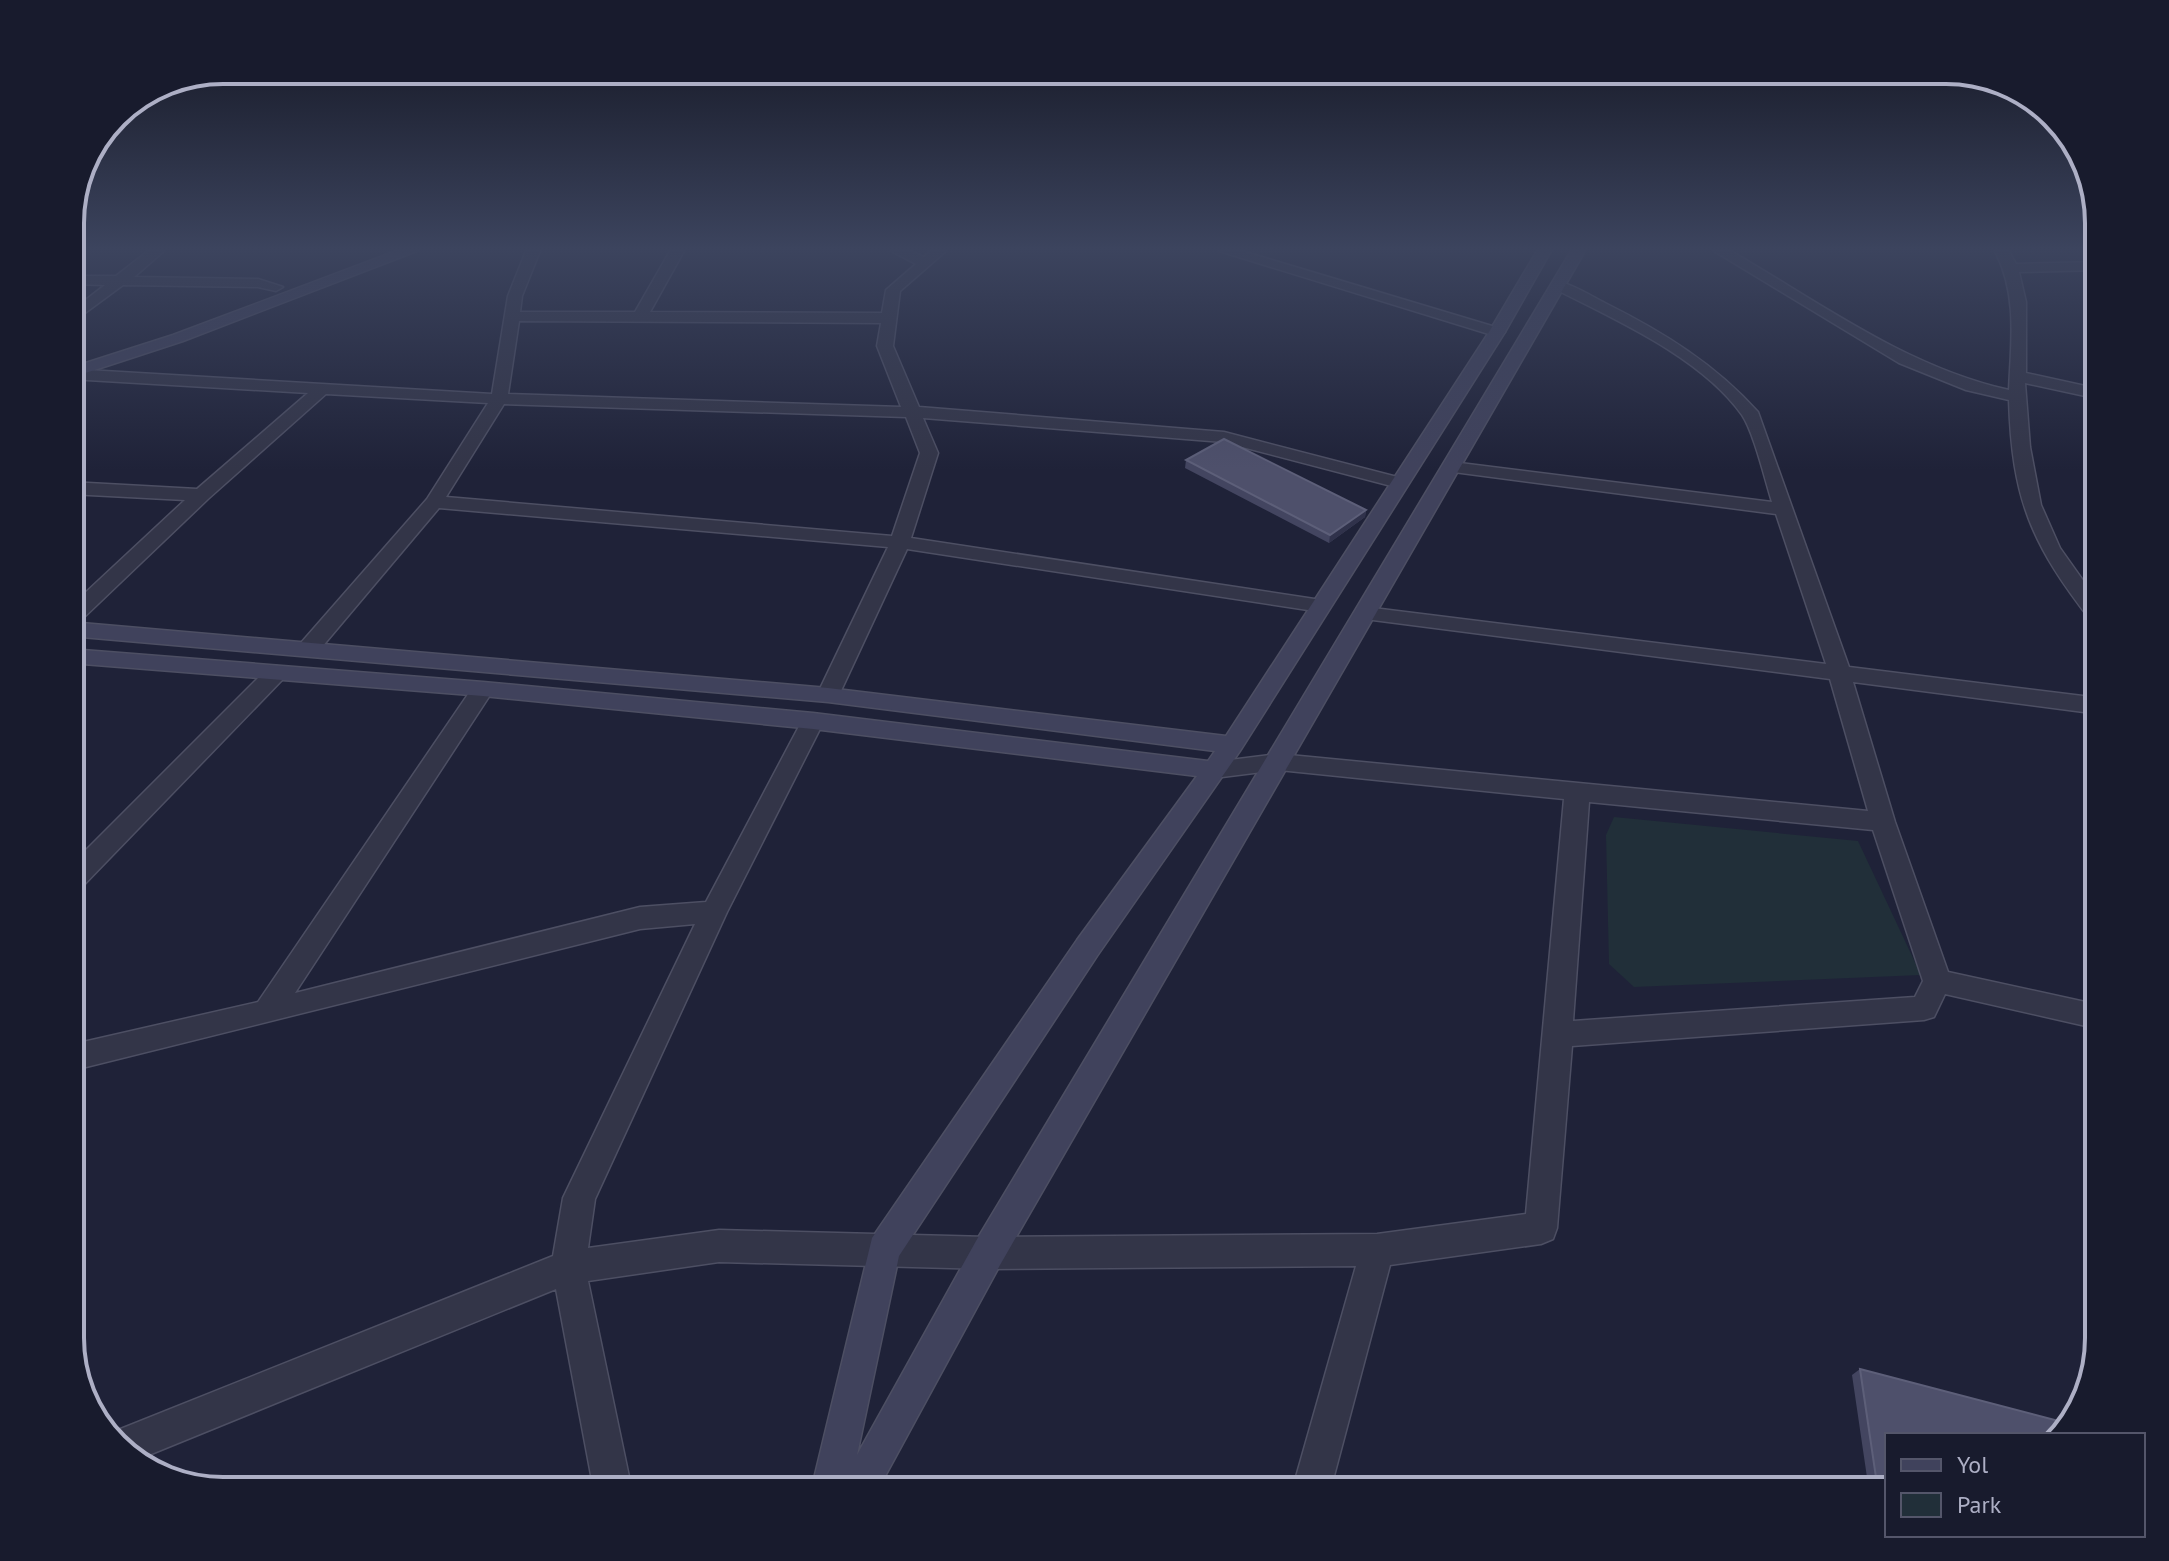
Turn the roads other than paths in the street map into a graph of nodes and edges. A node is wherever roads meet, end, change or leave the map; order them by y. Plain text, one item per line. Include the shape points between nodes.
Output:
1 (180, 324) edge
2 (216, 324) edge
3 (511, 324) edge
4 (888, 324) edge
5 (1470, 324) edge
6 (1502, 324) edge
7 (1537, 324) edge
8 (1636, 324) edge
9 (1850, 324) edge
10 (2019, 324) edge
11 (1497, 332) junction
12 (84, 355) edge
13 (84, 369) edge
14 (84, 375) edge
15 (2018, 376) junction
16 (321, 390) junction
17 (2085, 391) edge
18 (2017, 397) junction
19 (499, 399) junction
20 (912, 412) junction
21 (1452, 467) junction
22 (1399, 483) junction
23 (84, 489) edge
24 (201, 495) junction
25 (434, 502) junction
26 (1783, 509) junction
27 (900, 542) junction
28 (2085, 600) edge
29 (84, 606) edge
30 (1321, 606) junction
31 (1365, 613) junction
32 (84, 630) edge
33 (308, 649) junction
34 (84, 657) edge
35 (1839, 671) junction
36 (276, 673) junction
37 (483, 689) junction
38 (2085, 704) edge
39 (820, 708) junction
40 (1232, 745) junction
41 (1279, 762) junction
42 (1214, 770) junction
43 (1577, 793) junction
44 (1883, 822) junction
45 (84, 869) edge
46 (714, 912) junction
47 (1937, 981) junction
48 (267, 1012) junction
49 (2085, 1014) edge
50 (1558, 1035) junction
51 (84, 1055) edge
52 (884, 1250) junction
53 (1377, 1250) junction
54 (988, 1253) junction
55 (568, 1267) junction
56 (134, 1444) edge
57 (610, 1477) edge
58 (833, 1477) edge
59 (865, 1477) edge
60 (1315, 1477) edge

1 - 12 street
2 - 13 street
3 - 19 street
4 - 20 street via 885,346
5 - 11 street
6 - 11 street
7 - 21 street
8 - 26 street via 1733,392 1752,416
9 - 18 street via 1905,360 1972,387
10 - 15 street
11 - 22 street
14 - 16 street
15 - 17 street
15 - 18 street
16 - 19 street
16 - 24 street
18 - 28 street via 2028,486 2042,535
19 - 20 street
19 - 25 street
20 - 22 street via 1224,437
20 - 27 street via 929,453
21 - 26 street
21 - 31 street
22 - 30 street
23 - 24 street
24 - 29 street
25 - 27 street
25 - 33 street
26 - 35 street
27 - 30 street
27 - 39 street
30 - 40 street
31 - 35 street
31 - 41 street
32 - 33 street
33 - 39 street
34 - 36 street
35 - 38 street
35 - 44 street
36 - 37 street
36 - 45 street
37 - 39 street
37 - 48 street
39 - 40 street
39 - 42 street
39 - 46 street
40 - 41 street
40 - 42 street
41 - 42 street
41 - 43 street
41 - 54 street
42 - 52 street
43 - 44 street
43 - 50 street
44 - 47 street
46 - 48 street via 640,918
46 - 55 street via 579,1198
47 - 49 street
47 - 50 street via 1924,1008
48 - 51 street
50 - 53 street via 1541,1228
52 - 54 street
52 - 55 street via 719,1246
52 - 58 street
53 - 54 street
53 - 60 street
54 - 59 street
55 - 56 street
55 - 57 street

